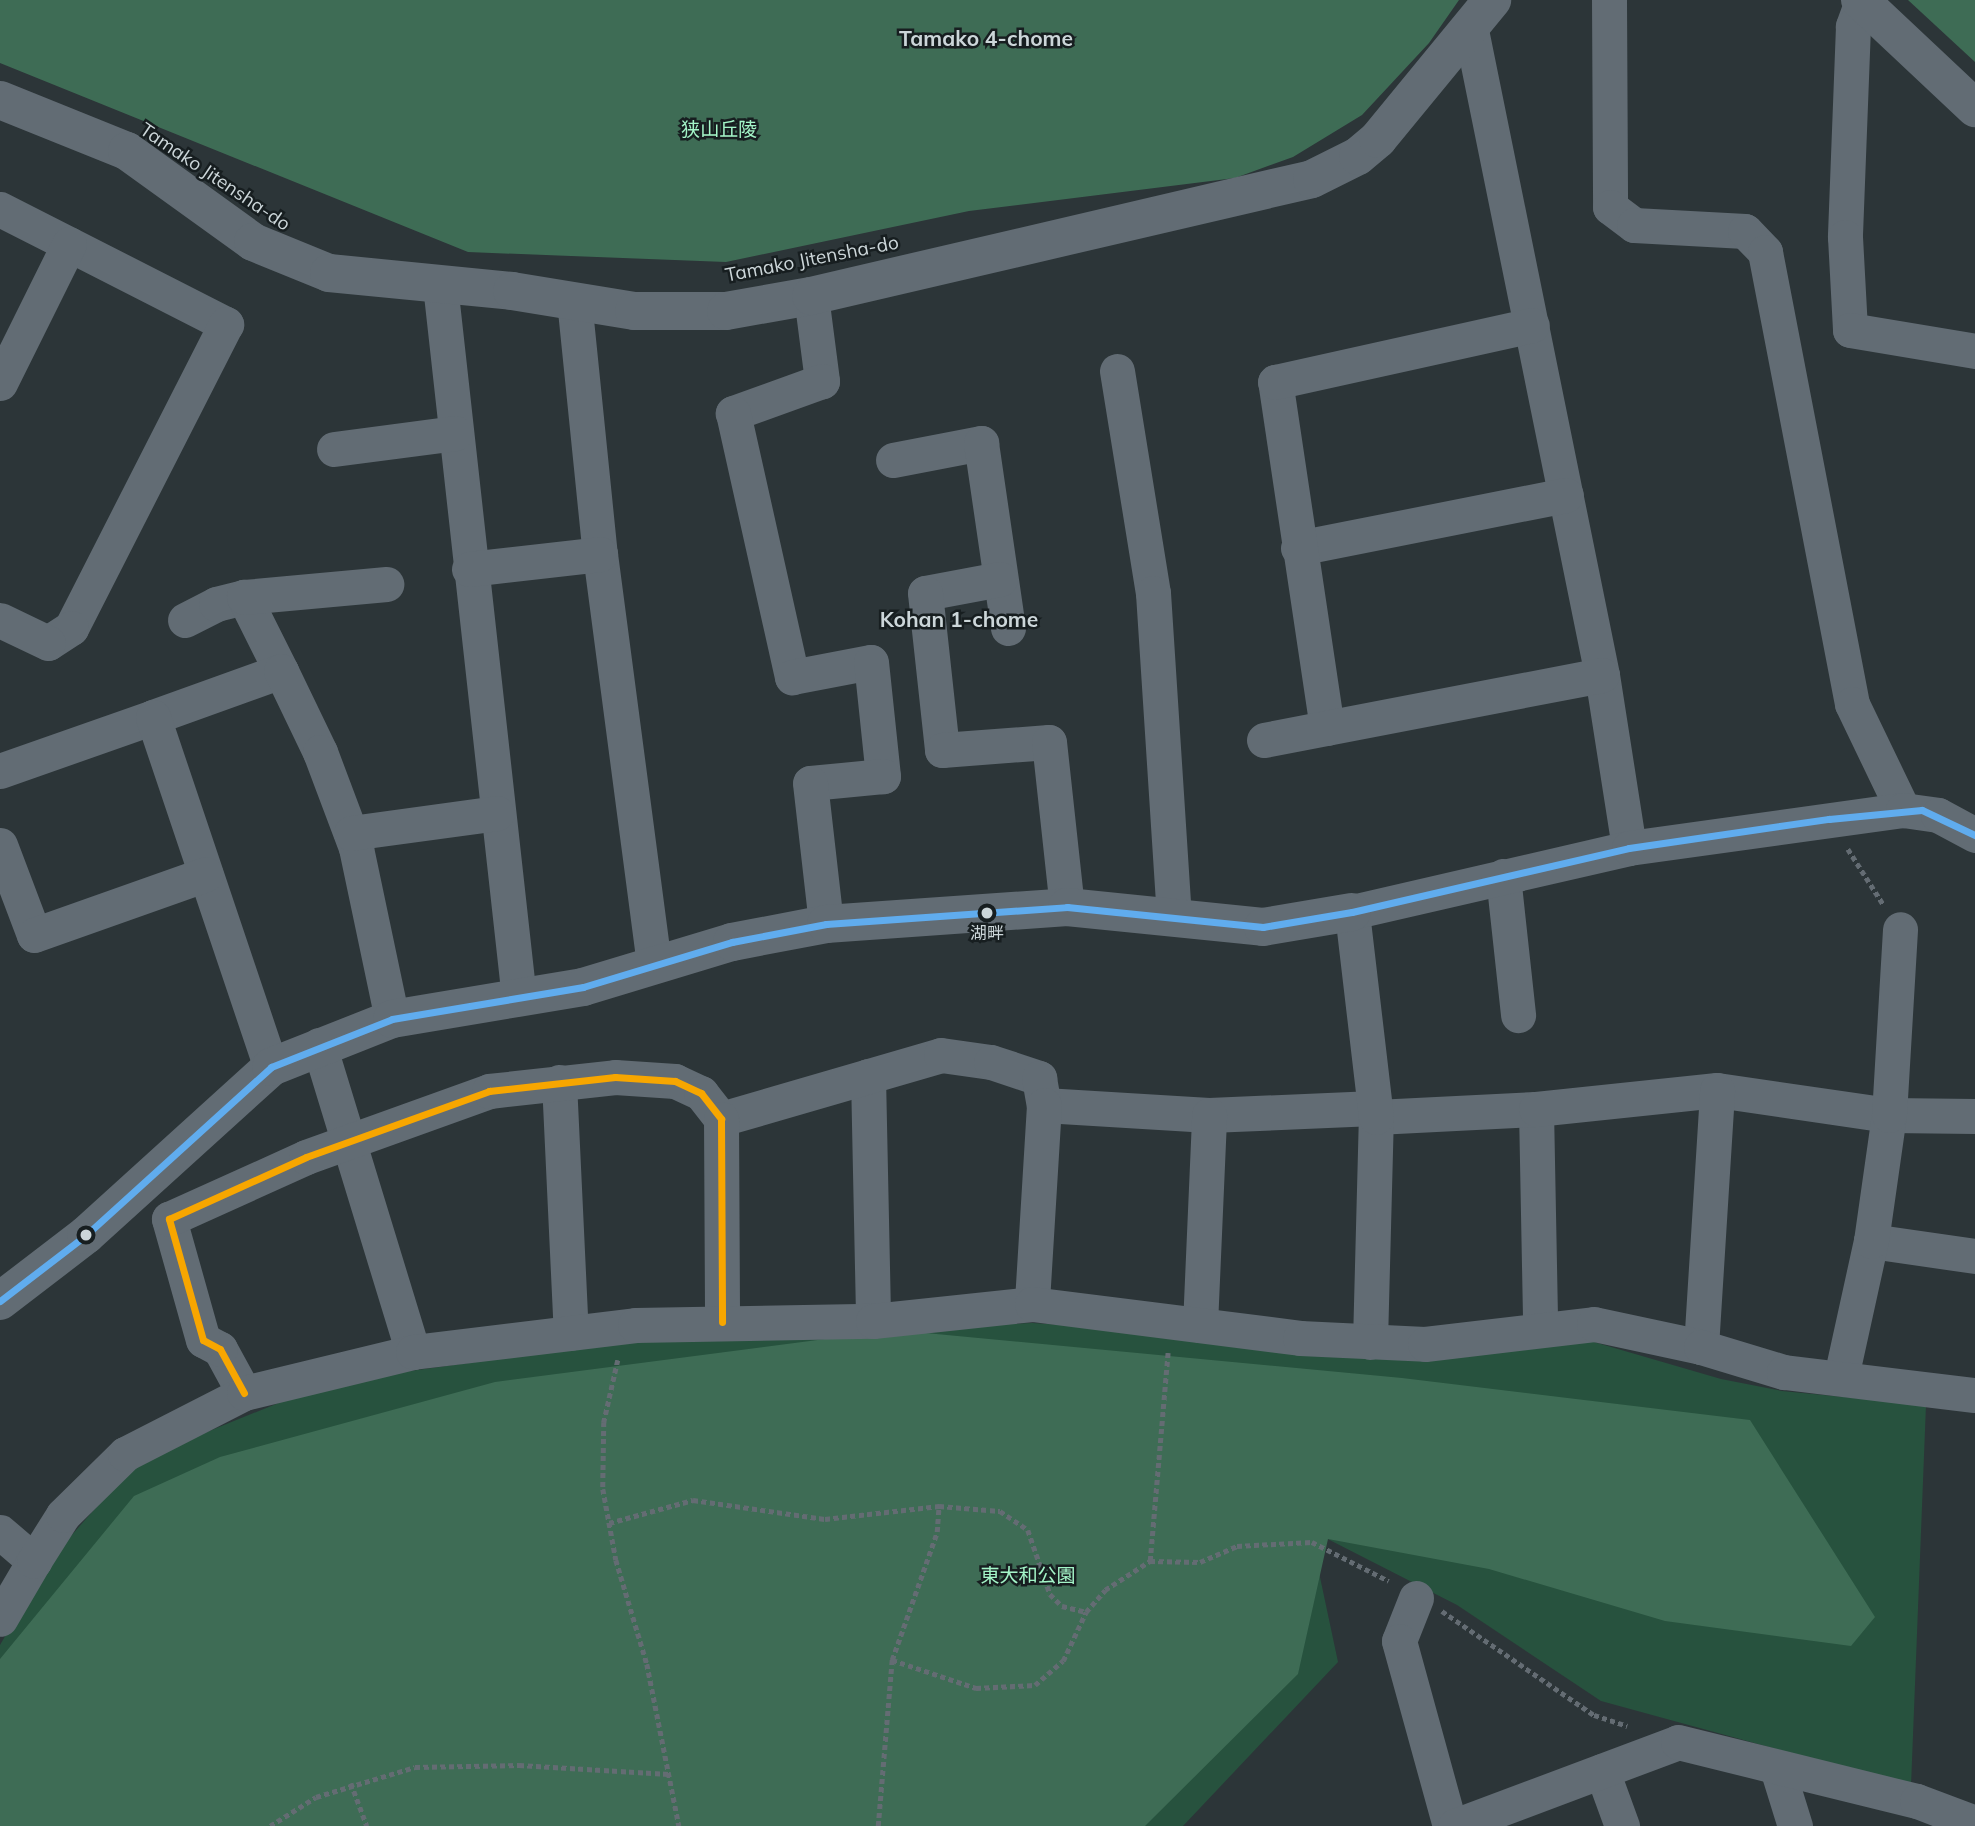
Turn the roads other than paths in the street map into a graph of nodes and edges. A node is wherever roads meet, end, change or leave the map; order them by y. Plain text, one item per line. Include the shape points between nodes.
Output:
1 (1609, 0) edge
2 (1861, 1) edge
3 (1481, 15) edge
4 (0, 100) edge
5 (1975, 108) edge
6 (0, 209) edge
7 (69, 244) junction
8 (440, 285) junction
9 (811, 296) junction
10 (574, 300) junction
11 (1531, 325) junction
12 (1975, 351) edge
13 (1117, 371) dead end
14 (0, 383) edge
15 (455, 433) junction
16 (334, 449) dead end
17 (893, 460) dead end
18 (1566, 495) junction
19 (1298, 548) junction
20 (600, 554) junction
21 (469, 569) junction
22 (1000, 579) junction
23 (386, 584) dead end
24 (244, 597) junction
25 (0, 620) edge
26 (185, 620) dead end
27 (1008, 628) dead end
28 (281, 671) junction
29 (1602, 675) junction
30 (153, 717) junction
31 (1328, 728) junction
32 (1264, 740) dead end
33 (0, 771) edge
34 (1903, 810) junction
35 (497, 813) junction
36 (351, 833) junction
37 (1975, 835) edge
38 (0, 845) edge
39 (1629, 848) junction
40 (206, 874) junction
41 (1503, 876) junction
42 (1067, 907) junction
43 (1352, 912) junction
44 (1174, 915) junction
45 (826, 924) junction
46 (1900, 929) road end
47 (654, 965) junction
48 (519, 998) junction
49 (1518, 1015) dead end
50 (391, 1019) junction
51 (318, 1045) junction
52 (271, 1067) junction
53 (868, 1076) junction
54 (559, 1082) junction
55 (1717, 1090) junction
56 (1044, 1105) junction
57 (1535, 1109) junction
58 (1375, 1112) junction
59 (1209, 1115) junction
60 (1889, 1115) junction
61 (1975, 1116) edge
62 (721, 1119) junction
63 (351, 1142) junction
64 (1871, 1241) junction
65 (1975, 1256) edge
66 (0, 1301) edge
67 (1032, 1304) junction
68 (873, 1321) junction
69 (722, 1322) junction
70 (1200, 1325) junction
71 (1540, 1326) junction
72 (571, 1333) junction
73 (1370, 1342) junction
74 (1701, 1347) junction
75 (413, 1352) junction
76 (1841, 1377) junction
77 (244, 1393) junction
78 (1975, 1395) edge
79 (0, 1532) edge
80 (34, 1561) junction
81 (1416, 1598) road end
82 (0, 1619) edge
83 (1777, 1768) junction
84 (1602, 1771) junction
85 (1975, 1823) edge
86 (1453, 1826) edge
87 (1622, 1826) edge
88 (1795, 1826) edge

1 - 34 street via 1610,207 1634,225 1745,231 1765,251 1852,705
2 - 5 street
2 - 12 street via 1853,26 1846,211 1850,330
3 - 9 street via 1378,139 1357,156 1312,179
3 - 11 street
4 - 8 street via 127,151 253,242 303,265 355,278
6 - 7 street
7 - 14 street
7 - 25 street via 226,324 71,628 48,643
8 - 10 street
8 - 15 street
9 - 10 street via 726,311 689,312 634,311
9 - 45 street via 822,381 733,413 792,677 870,662 883,776 810,783
10 - 20 street
11 - 18 street
11 - 19 street via 1275,382
13 - 44 street via 1153,593
15 - 16 street
15 - 21 street
17 - 22 street via 981,443
18 - 19 street
18 - 29 street
19 - 31 street
20 - 21 street
20 - 47 street
21 - 35 street
22 - 27 street
22 - 42 street via 925,593 942,750 1048,742
23 - 24 street
24 - 26 street via 216,604
24 - 28 street
28 - 30 street
28 - 36 street via 320,752
29 - 31 street
29 - 39 street
30 - 33 street
30 - 40 street
31 - 32 street
34 - 37 street via 1938,815
34 - 39 street
35 - 36 street
35 - 48 street
36 - 50 street
38 - 40 street via 34,935
39 - 41 street
40 - 52 street
41 - 43 street
41 - 49 street
42 - 44 street
42 - 45 street
43 - 44 street via 1263,927
43 - 58 street
45 - 47 street via 732,942
46 - 60 street
47 - 48 street via 583,987
48 - 50 street
50 - 51 street
51 - 52 street
51 - 63 street
52 - 66 street via 86,1235
53 - 56 street via 941,1055 991,1062 1039,1078
53 - 62 street
53 - 68 street
54 - 62 street via 615,1077 675,1081 701,1093
54 - 63 street via 489,1091
54 - 72 street
55 - 57 street
55 - 60 street
55 - 74 street
56 - 59 street
56 - 67 street
57 - 58 street
57 - 71 street
58 - 59 street
58 - 73 street
59 - 70 street
60 - 61 street
60 - 64 street
62 - 69 street
63 - 75 street
63 - 77 street via 169,1219 203,1340 220,1349
64 - 65 street
64 - 76 street
67 - 68 street
67 - 70 street
68 - 69 street
69 - 72 street
70 - 73 street
71 - 73 street via 1425,1344
71 - 74 street via 1594,1324
72 - 75 street
74 - 76 street via 1784,1372
75 - 77 street
76 - 78 street
77 - 80 street via 125,1454 63,1516
79 - 80 street
80 - 82 street
81 - 86 street via 1399,1641
83 - 84 street via 1678,1742
83 - 85 street via 1917,1801
83 - 88 street
84 - 86 street
84 - 87 street

